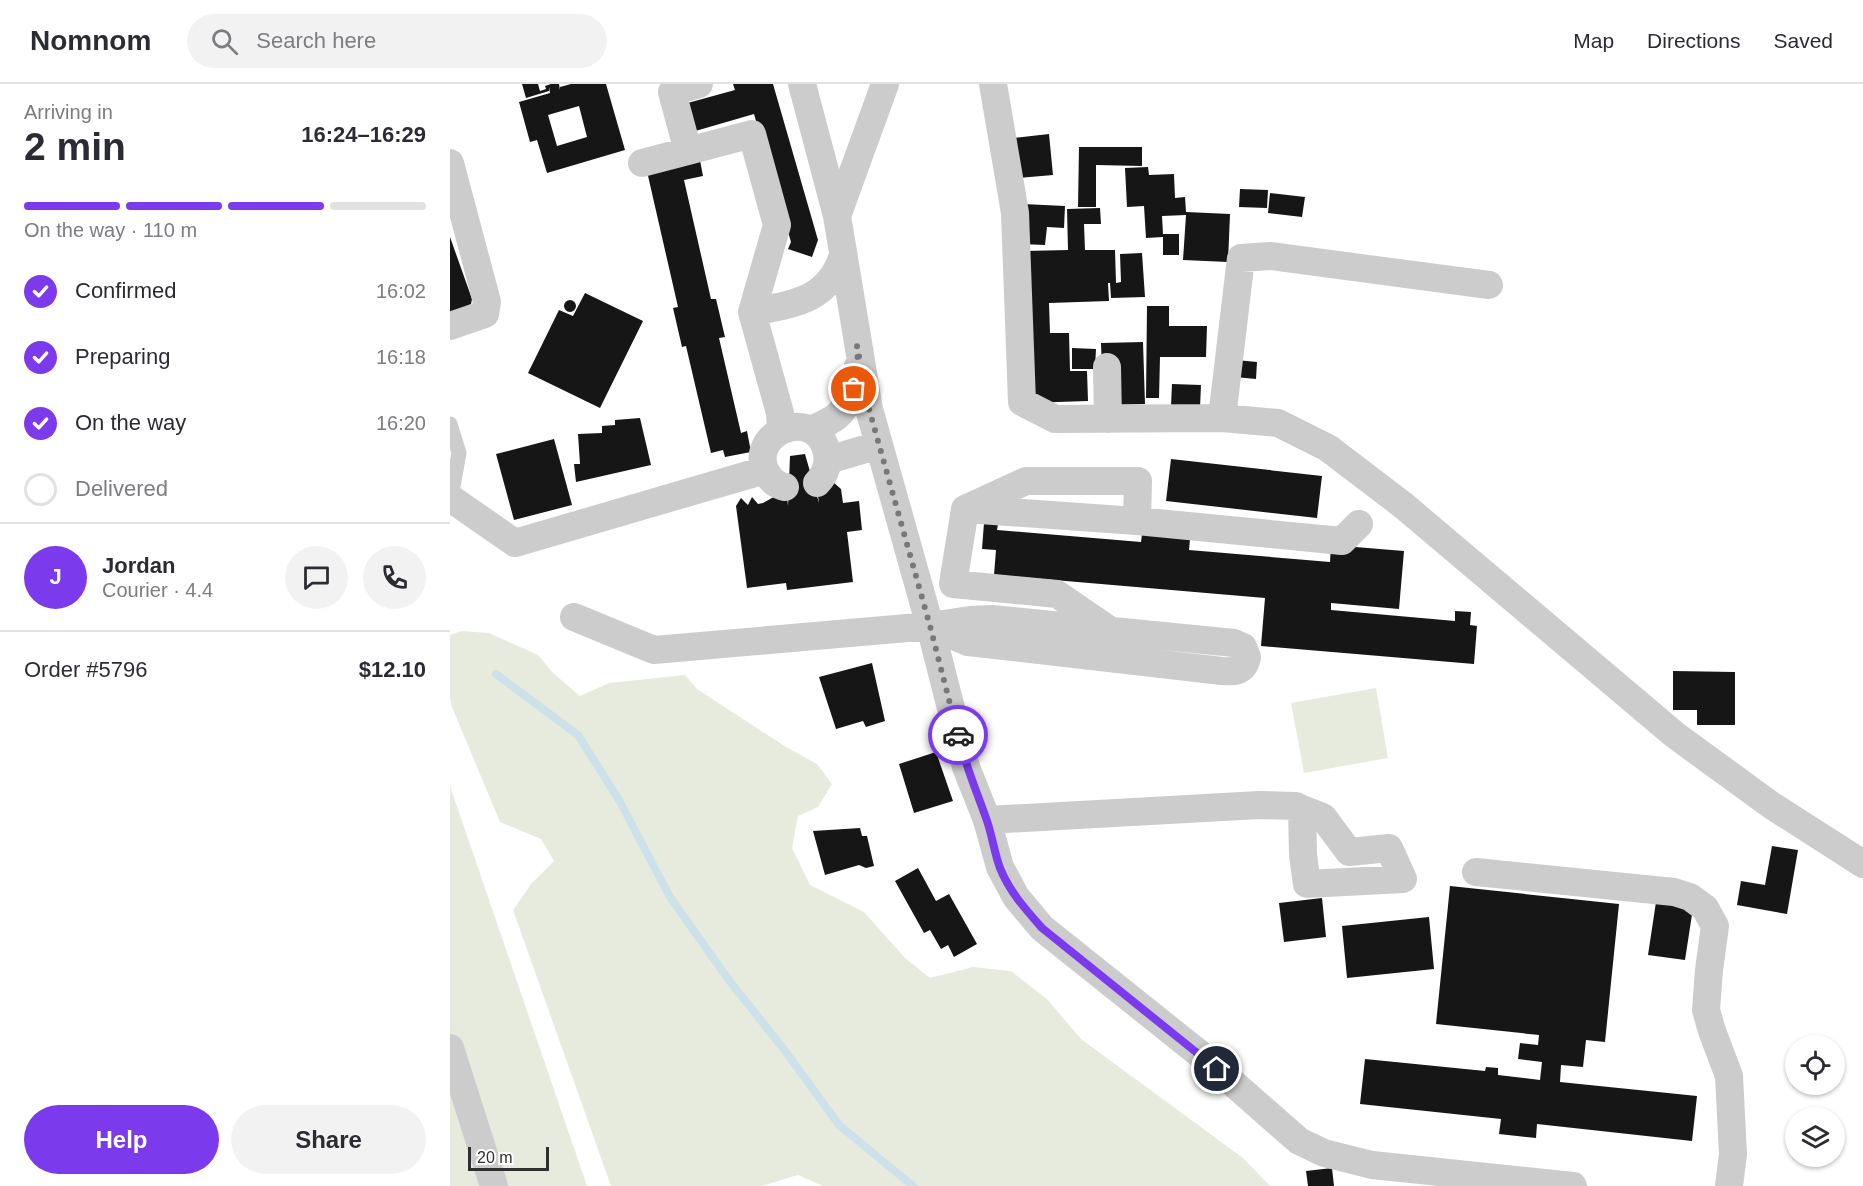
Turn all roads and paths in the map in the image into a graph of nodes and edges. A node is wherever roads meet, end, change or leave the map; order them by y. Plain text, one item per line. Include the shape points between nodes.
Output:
1 (699, 84) edge
2 (802, 84) edge
3 (885, 84) edge
4 (993, 84) edge
5 (688, 150) junction
6 (450, 163) edge
7 (642, 163) dead end
8 (837, 216) junction
9 (842, 258) junction
10 (1490, 285) dead end
11 (752, 312) junction
12 (450, 326) edge
13 (857, 346) junction
14 (1107, 367) dead end
15 (1222, 418) junction
16 (1108, 419) junction
17 (450, 424) edge
18 (781, 430) junction
19 (811, 430) junction
20 (879, 445) junction
21 (451, 498) edge
22 (965, 509) junction
23 (1137, 521) junction
24 (1359, 524) dead end
25 (574, 617) dead end
26 (930, 626) junction
27 (1110, 630) junction
28 (1302, 809) dead end
29 (987, 820) junction
30 (1863, 864) edge
31 (1476, 872) dead end
32 (450, 1048) edge
33 (494, 1186) edge
34 (1573, 1186) edge
35 (1729, 1186) edge

1 - 5 street via 672,92
2 - 8 street
3 - 8 street
4 - 16 street via 1016,213 1022,402 1055,419
5 - 7 street
5 - 11 street via 752,134 777,225
6 - 12 street via 487,302 485,314
8 - 9 street
9 - 11 street via 831,281 812,296
9 - 13 street
10 - 15 street via 1270,256 1241,258
11 - 18 street via 780,413
13 - 19 street via 858,367 849,399 837,417
13 - 20 street
14 - 16 street
15 - 16 street
15 - 30 street via 1278,423 1328,448 1413,514 1675,735 1771,805
17 - 21 lane via 459,453
18 - 19 street via 796,426
18 - 21 street via 766,446 764,462 775,478 515,543
19 - 20 street via 822,439 828,452 822,471
20 - 26 street
22 - 23 street
22 - 23 street via 1026,481 1138,481
22 - 27 street via 953,584 1057,594
23 - 24 street via 1342,541
25 - 26 street via 654,650
26 - 27 street via 992,619
26 - 27 street via 968,642 1222,671 1237,671 1246,661 1245,651 1237,644
26 - 29 street via 966,767
28 - 29 street via 1259,805
29 - 34 street via 1006,881 1042,928 1201,1055 1299,1140 1324,1153 1372,1165
31 - 35 street via 1674,892 1705,908 1715,926 1706,1010 1729,1076 1733,1154
32 - 33 street

